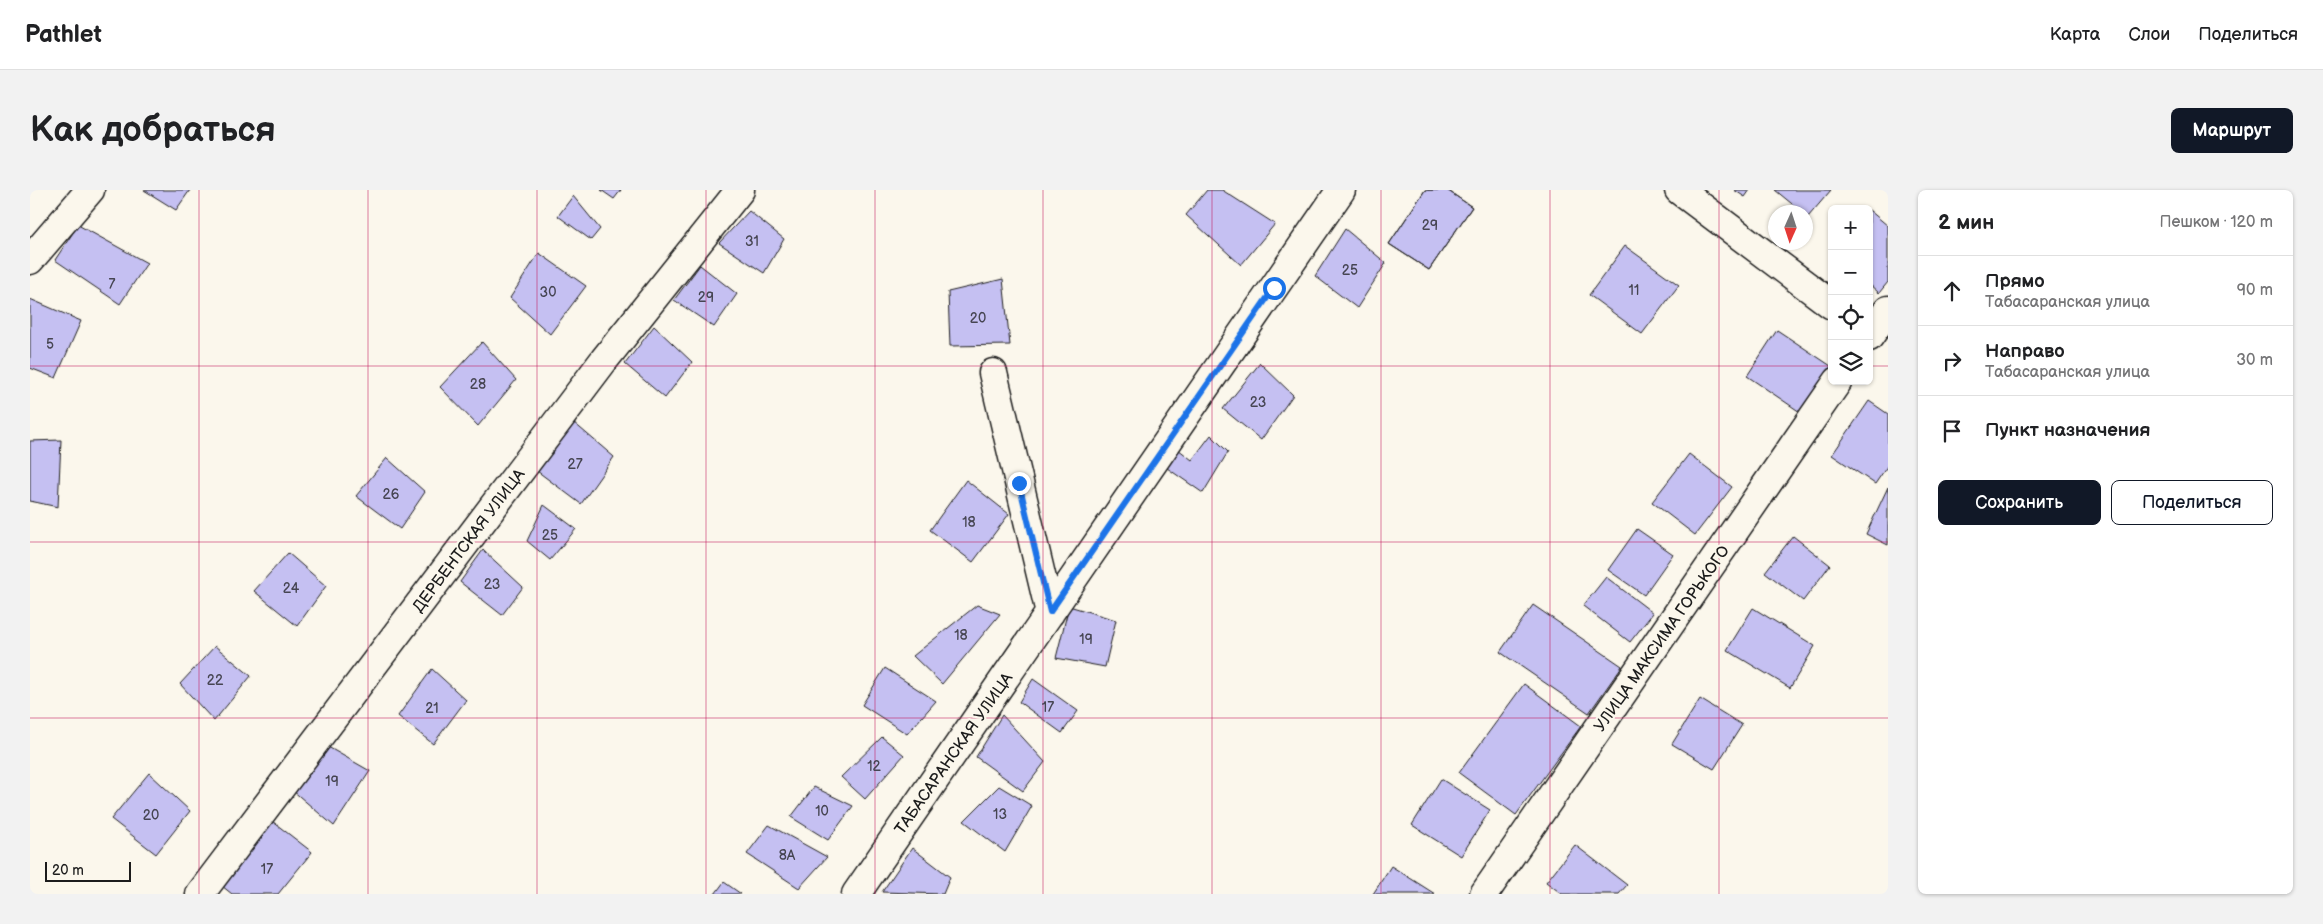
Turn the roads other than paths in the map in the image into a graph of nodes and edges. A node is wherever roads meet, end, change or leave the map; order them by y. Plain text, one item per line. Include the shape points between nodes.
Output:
1 (90, 190) edge
2 (740, 190) edge
3 (1341, 190) edge
4 (1679, 190) edge
5 (30, 260) edge
6 (1828, 302) edge
7 (1888, 310) edge
8 (1874, 338) edge
9 (993, 373) dead end
10 (1835, 385) edge
11 (1050, 612) junction
12 (200, 894) edge
13 (856, 894) edge
14 (1484, 894) edge

1 - 5 street
2 - 12 street, ДЕРБЕНТСКАЯ УЛИЦА via 598,368
3 - 11 street, ТАБАСАРАНСКАЯ УЛИЦА
4 - 6 street
7 - 8 street
9 - 11 street
10 - 14 street, УЛИЦА МАКСИМА ГОРЬКОГО
11 - 13 street, ТАБАСАРАНСКАЯ УЛИЦА

